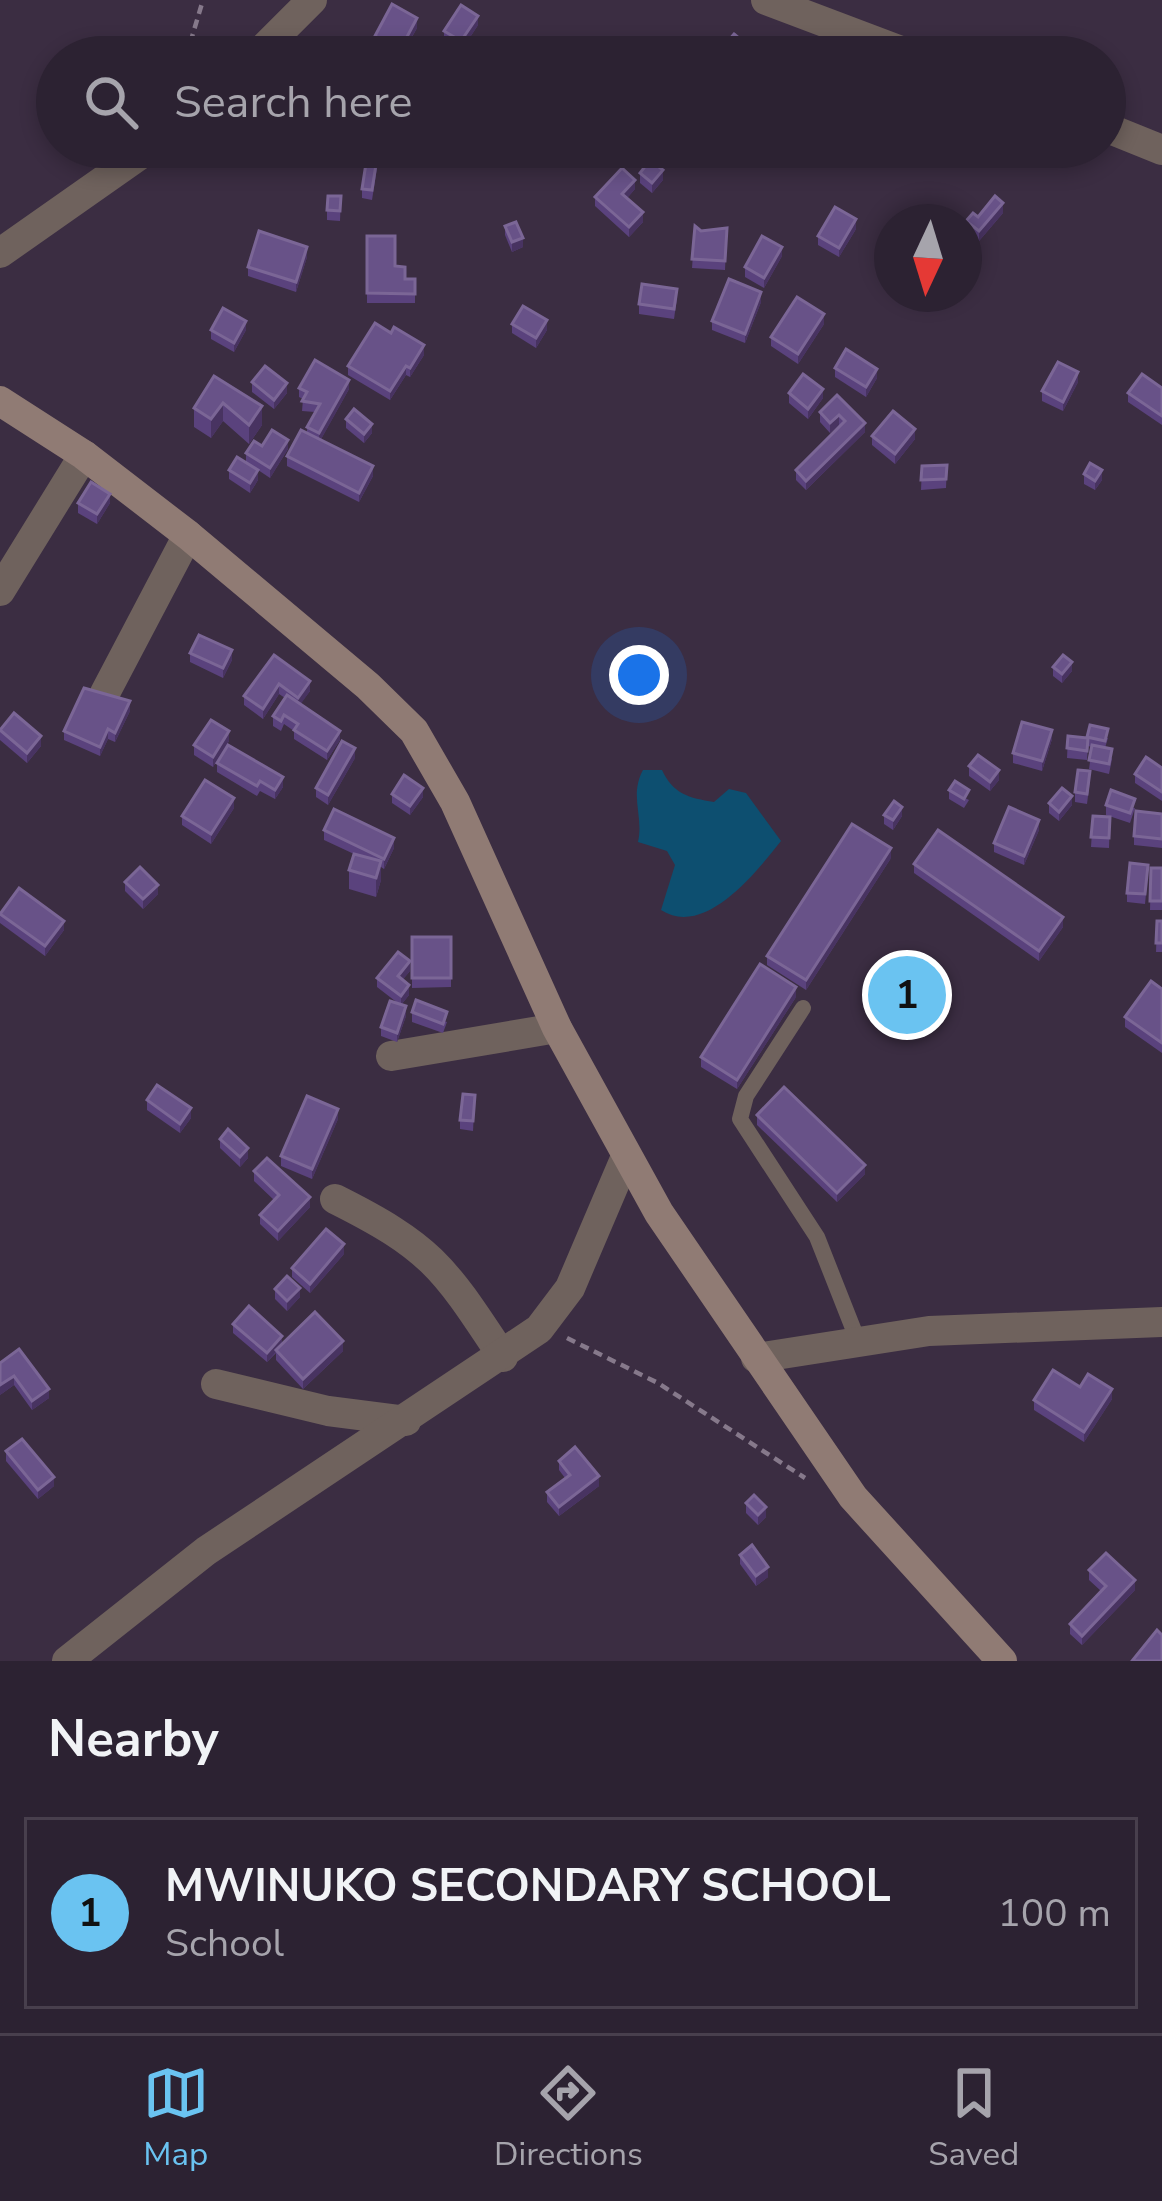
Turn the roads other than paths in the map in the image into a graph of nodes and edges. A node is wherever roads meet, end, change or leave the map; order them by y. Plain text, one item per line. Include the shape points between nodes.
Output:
1 (312, 0) edge
2 (766, 0) edge
3 (276, 36) edge
4 (861, 36) edge
5 (1126, 135) edge
6 (1162, 150) edge
7 (121, 168) edge
8 (0, 253) edge
9 (0, 401) edge
10 (84, 454) junction
11 (188, 535) junction
12 (0, 591) edge
13 (105, 693) edge
14 (803, 1007) dead end
15 (557, 1028) junction
16 (391, 1056) dead end
17 (625, 1159) junction
18 (335, 1199) dead end
19 (1162, 1322) edge
20 (858, 1341) junction
21 (503, 1357) junction
22 (755, 1358) junction
23 (216, 1384) dead end
24 (406, 1421) junction
25 (68, 1661) edge
26 (1002, 1661) edge

1 - 3 street
2 - 4 street
5 - 6 street
7 - 8 street
9 - 10 street
10 - 11 street
10 - 12 street
11 - 13 street
11 - 15 street via 414,731 455,802
14 - 20 lane via 746,1096 740,1119 817,1237
15 - 16 street
15 - 17 street
17 - 21 street via 570,1288 539,1329
17 - 22 street
18 - 21 street via 429,1254
19 - 20 street
20 - 22 street
21 - 24 street
22 - 26 street via 853,1497
23 - 24 street
24 - 25 street via 206,1551

